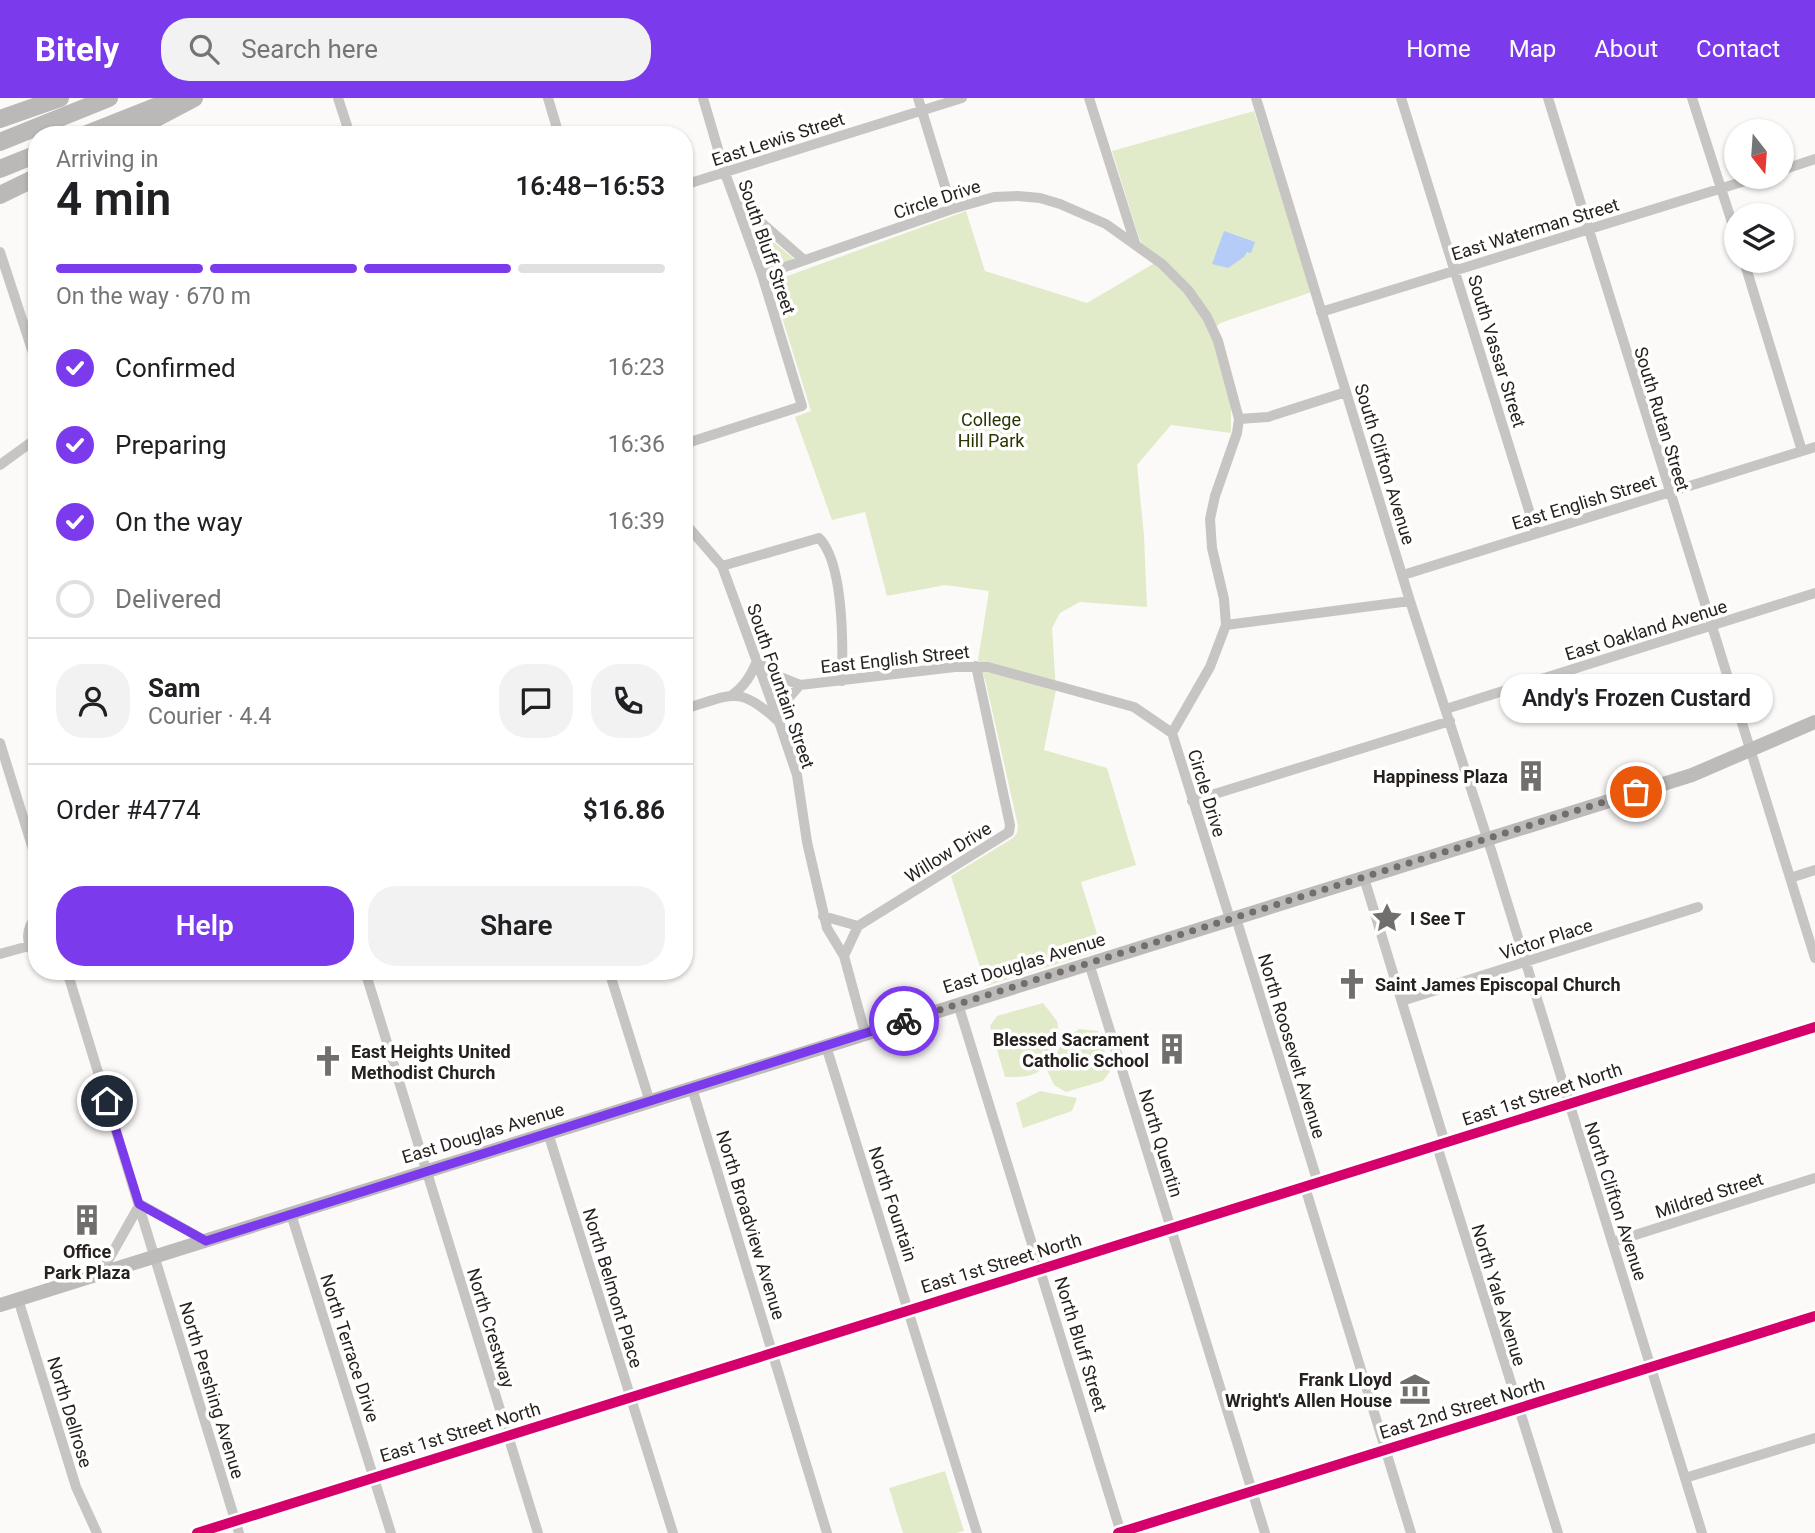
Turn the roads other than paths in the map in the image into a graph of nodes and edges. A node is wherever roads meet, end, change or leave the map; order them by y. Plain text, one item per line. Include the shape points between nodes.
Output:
1 (60, 98) edge
2 (109, 98) edge
3 (178, 98) edge
4 (194, 98) edge
5 (338, 98) edge
6 (548, 98) edge
7 (703, 98) edge
8 (918, 98) edge
9 (962, 98) edge
10 (1089, 98) edge
11 (1256, 98) edge
12 (1401, 98) edge
13 (1548, 98) edge
14 (1692, 98) edge
15 (922, 110) junction
16 (0, 119) edge
17 (40, 126) edge
18 (107, 126) edge
19 (141, 126) edge
20 (347, 126) edge
21 (556, 126) edge
22 (28, 131) edge
23 (0, 142) edge
24 (28, 158) edge
25 (1815, 159) edge
26 (1794, 166) edge
27 (0, 169) edge
28 (725, 173) junction
29 (28, 181) edge
30 (693, 182) edge
31 (1724, 187) edge
32 (1721, 188) junction
33 (0, 195) edge
34 (735, 200) junction
35 (1726, 203) edge
36 (952, 209) junction
37 (1588, 229) junction
38 (1135, 243) junction
39 (0, 252) edge
40 (804, 260) junction
41 (1455, 270) junction
42 (1748, 273) edge
43 (762, 275) junction
44 (1321, 312) junction
45 (28, 338) edge
46 (1346, 392) junction
47 (1239, 419) junction
48 (693, 441) edge
49 (28, 446) edge
50 (1815, 447) edge
51 (1802, 451) junction
52 (0, 465) edge
53 (1669, 492) junction
54 (693, 532) edge
55 (1536, 533) junction
56 (722, 566) junction
57 (1403, 575) junction
58 (1815, 593) edge
59 (1410, 601) junction
60 (1226, 625) junction
61 (1710, 625) junction
62 (757, 661) junction
63 (976, 666) junction
64 (842, 681) junction
65 (800, 685) junction
66 (732, 695) junction
67 (693, 706) edge
68 (1446, 709) junction
69 (1450, 721) junction
70 (779, 722) junction
71 (1815, 722) edge
72 (1172, 733) junction
73 (0, 743) edge
74 (1749, 749) junction
75 (1192, 802) junction
76 (28, 833) edge
77 (1487, 839) junction
78 (1815, 870) edge
79 (1364, 878) junction
80 (1790, 878) junction
81 (1698, 907) dead end
82 (823, 916) junction
83 (1233, 918) junction
84 (858, 926) junction
85 (28, 946) edge
86 (0, 954) edge
87 (844, 956) junction
88 (1815, 958) edge
89 (1525, 962) junction
90 (1089, 963) junction
91 (70, 980) edge
92 (368, 980) edge
93 (612, 980) edge
94 (1402, 1000) junction
95 (958, 1004) junction
96 (1815, 1027) edge
97 (865, 1033) junction
98 (826, 1046) junction
99 (692, 1088) junction
100 (650, 1102) junction
101 (1569, 1104) junction
102 (548, 1133) junction
103 (1441, 1144) junction
104 (427, 1171) junction
105 (1815, 1178) edge
106 (1312, 1185) junction
107 (139, 1204) junction
108 (291, 1214) junction
109 (1171, 1229) junction
110 (206, 1241) junction
111 (1614, 1241) junction
112 (154, 1256) junction
113 (1039, 1270) junction
114 (101, 1273) junction
115 (18, 1299) junction
116 (0, 1304) edge
117 (909, 1309) junction
118 (1815, 1316) edge
119 (773, 1353) junction
120 (1651, 1367) junction
121 (631, 1398) junction
122 (1518, 1409) junction
123 (507, 1436) junction
124 (1815, 1438) edge
125 (1385, 1450) junction
126 (374, 1478) junction
127 (1685, 1478) junction
128 (1252, 1491) junction
129 (237, 1527) edge
130 (97, 1533) edge
131 (197, 1533) edge
132 (391, 1533) edge
133 (538, 1533) edge
134 (673, 1533) edge
135 (827, 1533) edge
136 (977, 1533) edge
137 (1120, 1533) edge
138 (1265, 1533) edge
139 (1411, 1533) edge
140 (1558, 1533) edge
141 (1702, 1533) edge

1 - 16 highway
2 - 17 highway
3 - 18 highway
4 - 19 highway
5 - 20 street
6 - 21 street
7 - 28 street, South Bluff Street
8 - 15 street
9 - 15 street, East Lewis Street
10 - 38 street
11 - 44 street, South Clifton Avenue
12 - 41 street, South Vassar Street
13 - 37 street, South Rutan Street
14 - 32 street
15 - 28 street, East Lewis Street
15 - 36 street
22 - 23 highway
24 - 27 highway
25 - 26 street
28 - 30 street, East Lewis Street
28 - 34 street, South Bluff Street
29 - 33 highway
31 - 32 street, East Waterman Street
32 - 35 street
32 - 37 street, East Waterman Street
34 - 40 street
34 - 43 street, South Bluff Street
36 - 38 street, Circle Drive via 994,197 1040,198 1106,224
36 - 40 street, Circle Drive
37 - 41 street, East Waterman Street
37 - 53 street, South Rutan Street
38 - 47 street, Circle Drive via 1188,290 1207,317 1225,362
39 - 45 street
40 - 43 street, Circle Drive
41 - 44 street, East Waterman Street
41 - 55 street, South Vassar Street
42 - 51 street
43 - 48 street, South Bluff Street via 803,406
44 - 46 street, South Clifton Avenue
46 - 47 street via 1268,417
46 - 57 street, South Clifton Avenue
47 - 60 street, Circle Drive via 1210,519
49 - 52 street
50 - 51 street, East English Street
51 - 53 street, East English Street
53 - 55 street, East English Street
53 - 61 street, South Rutan Street
54 - 56 street, South Fountain Street
55 - 57 street, East English Street
56 - 62 street, South Fountain Street
56 - 64 street via 819,538 828,547 837,576
57 - 59 street, South Clifton Avenue
58 - 61 street, East Oakland Avenue
59 - 60 street
59 - 68 street, South Clifton Avenue
60 - 72 street, Circle Drive via 1210,667
61 - 68 street, East Oakland Avenue
61 - 74 street, South Rutan Street
62 - 65 street via 779,678
62 - 66 street via 750,677
62 - 70 street, South Fountain Street
63 - 64 street, East English Street
63 - 72 street, East English Street via 1134,708
63 - 84 street, Willow Drive via 1009,832
64 - 65 street, East English Street
65 - 70 street, East English Street via 785,702
66 - 67 street
66 - 70 street via 752,699
68 - 69 street, South Clifton Avenue
69 - 75 street
69 - 77 street, South Clifton Avenue
70 - 82 street, South Fountain Street via 797,775
71 - 74 main road, East Douglas Avenue
72 - 75 street, Circle Drive
73 - 76 street
74 - 77 main road, East Douglas Avenue via 1692,775
74 - 80 street, South Rutan Street
75 - 83 street, Circle Drive
77 - 79 main road, East Douglas Avenue
77 - 89 street, North Clifton Avenue
78 - 80 street
79 - 83 main road, East Douglas Avenue
79 - 94 street, North Yale Avenue
80 - 88 street, South Rutan Street
81 - 89 street, Victor Place
82 - 84 street
82 - 87 street, South Fountain Street
83 - 90 main road, East Douglas Avenue
83 - 106 street, North Roosevelt Avenue
84 - 87 street
85 - 86 street
87 - 97 street, South Fountain Street
89 - 94 street, Victor Place
89 - 101 street, North Clifton Avenue
90 - 95 main road, East Douglas Avenue
90 - 109 street, North Quentin
91 - 107 street, North Pershing Avenue
92 - 104 street, North Crestway
93 - 100 street
94 - 103 street, North Yale Avenue
95 - 97 main road, East Douglas Avenue
95 - 113 street, North Bluff Street
96 - 101 street, East 1st Street North
97 - 98 main road, East Douglas Avenue
98 - 99 main road, East Douglas Avenue
98 - 117 street, North Fountain
99 - 100 main road, East Douglas Avenue
99 - 119 street, North Broadview Avenue
100 - 102 main road, East Douglas Avenue
101 - 103 street, East 1st Street North
101 - 111 street, North Clifton Avenue
102 - 104 main road, East Douglas Avenue
102 - 121 street, North Belmont Place
103 - 106 street, East 1st Street North
103 - 122 street, North Yale Avenue
104 - 108 main road, East Douglas Avenue
104 - 123 street, North Crestway
105 - 111 street, Mildred Street
106 - 109 street, East 1st Street North
106 - 125 street, North Roosevelt Avenue
107 - 110 street
107 - 112 street, North Pershing Avenue
107 - 114 street
108 - 110 main road, East Douglas Avenue
108 - 126 street, North Terrace Drive
109 - 113 street, East 1st Street North
109 - 128 street, North Quentin
110 - 112 main road, East Douglas Avenue
111 - 120 street, North Clifton Avenue
112 - 114 main road, East Douglas Avenue
112 - 129 street, North Pershing Avenue
113 - 117 street, East 1st Street North
113 - 137 street, North Bluff Street
114 - 115 main road, East Douglas Avenue
115 - 116 main road, East Douglas Avenue
115 - 130 street, North Dellrose via 76,1487
117 - 119 street, East 1st Street North
117 - 136 street, North Fountain
118 - 120 street, East 2nd Street North
119 - 121 street, East 1st Street North
119 - 135 street, North Broadview Avenue
120 - 122 street, East 2nd Street North
120 - 127 street, North Clifton Avenue
121 - 123 street, East 1st Street North
121 - 134 street, North Belmont Place
122 - 125 street, East 2nd Street North
122 - 140 street, North Yale Avenue
123 - 126 street, East 1st Street North
123 - 133 street, North Crestway
124 - 127 street
125 - 128 street, East 2nd Street North
125 - 139 street, North Roosevelt Avenue
126 - 129 street, East 1st Street North
126 - 132 street, North Terrace Drive
127 - 141 street, North Clifton Avenue
128 - 137 street, East 2nd Street North
128 - 138 street, North Quentin
129 - 131 street, East 1st Street North

